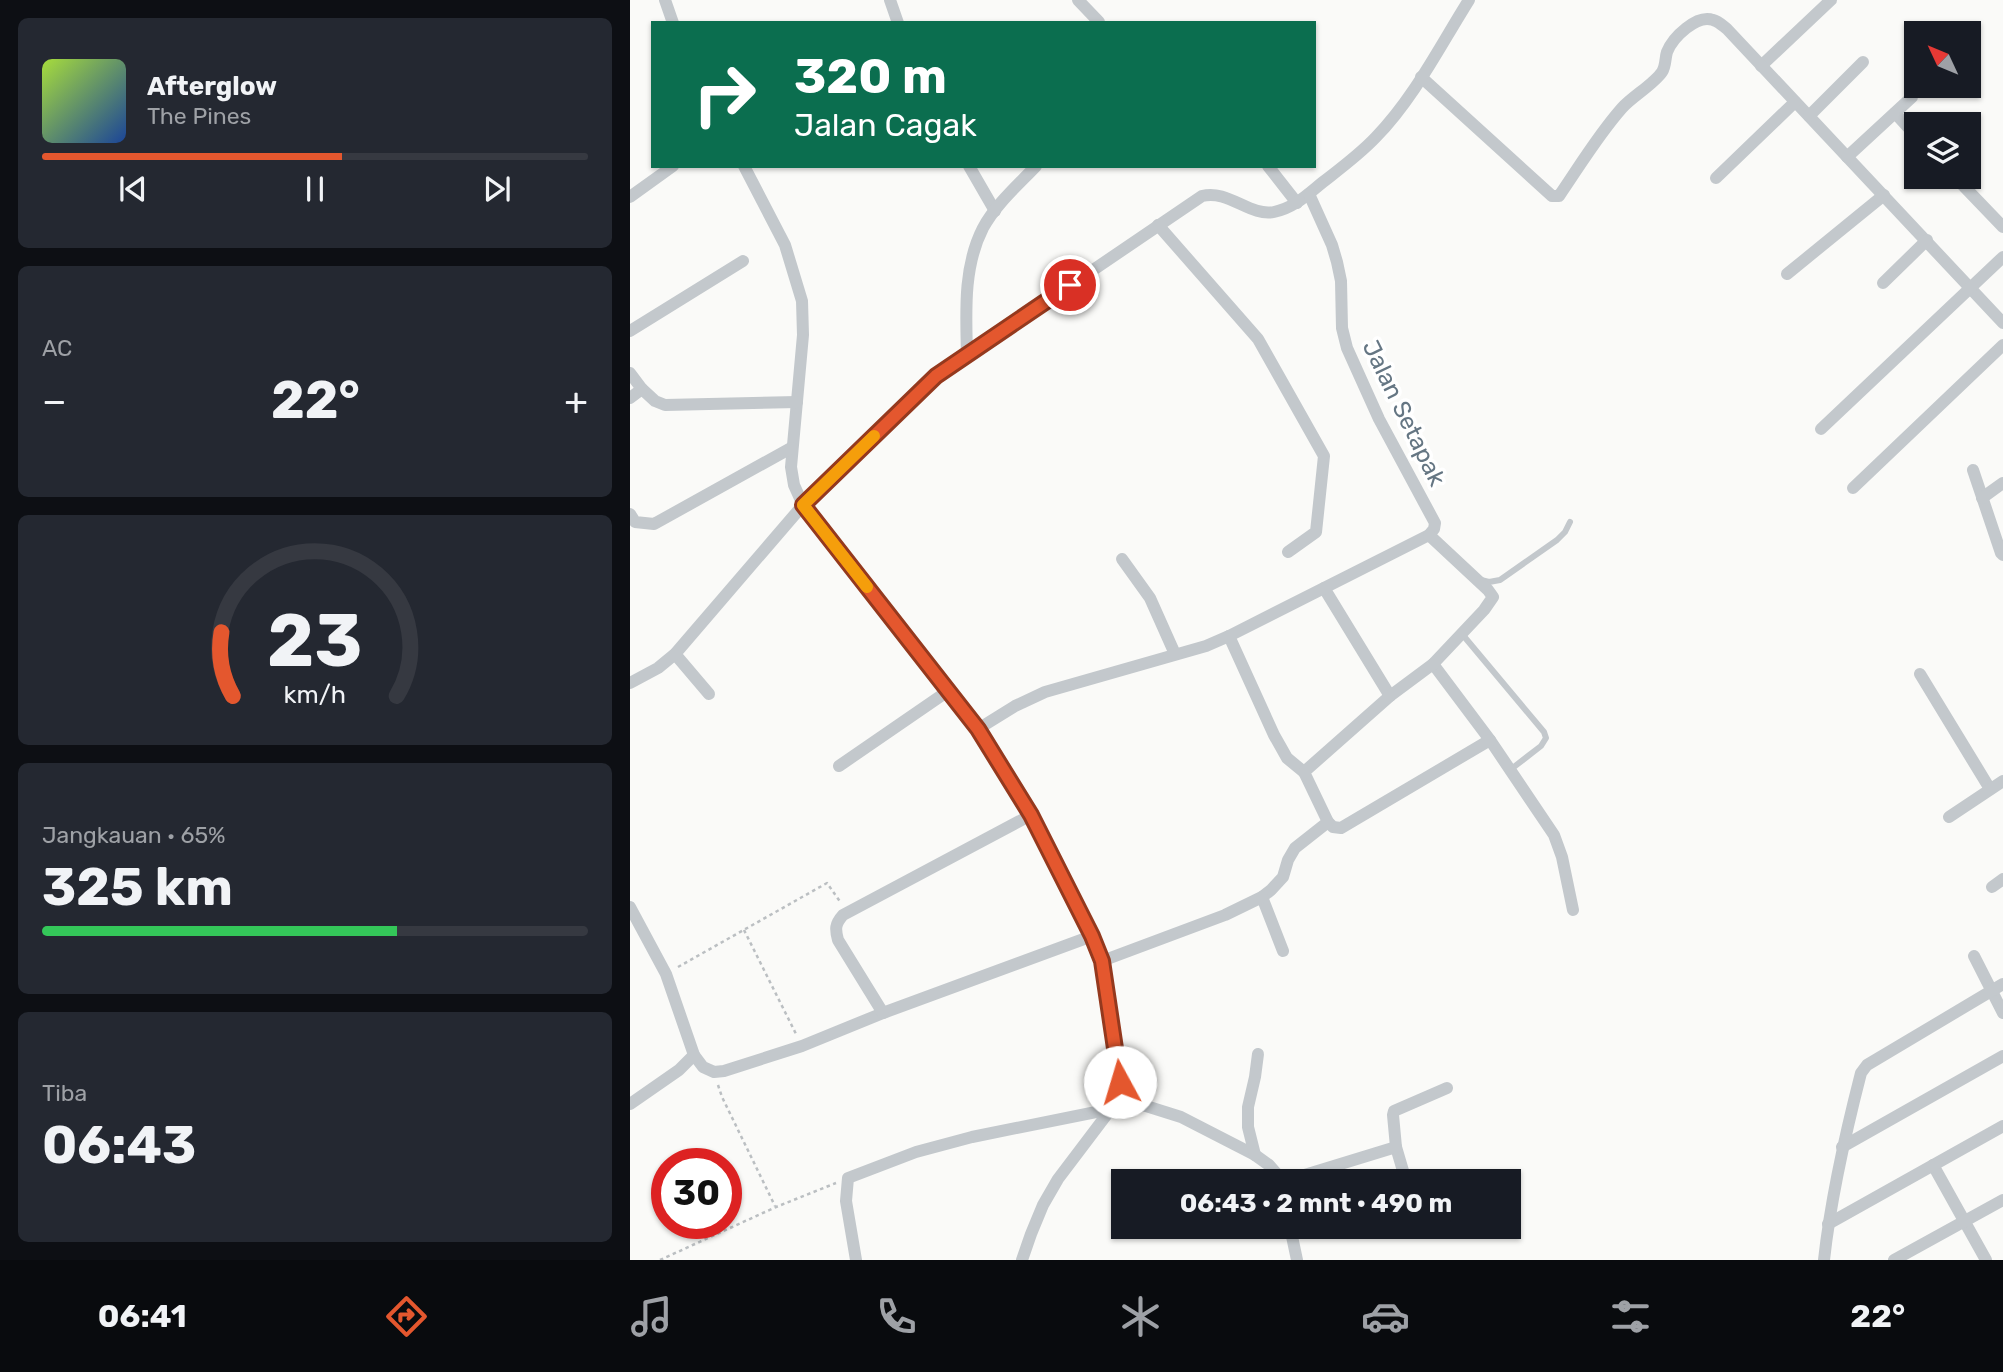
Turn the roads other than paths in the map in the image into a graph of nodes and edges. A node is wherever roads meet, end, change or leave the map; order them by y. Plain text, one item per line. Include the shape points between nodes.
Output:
1 (665, 0) edge
2 (890, 0) edge
3 (1078, 0) edge
4 (1469, 0) edge
5 (1825, 2) edge
6 (672, 21) edge
7 (897, 21) edge
8 (1098, 21) edge
9 (1863, 62) dead end
10 (1761, 66) junction
11 (1422, 77) junction
12 (1911, 98) edge
13 (1795, 102) junction
14 (1895, 113) junction
15 (1809, 116) junction
16 (1904, 123) edge
17 (1847, 157) junction
18 (670, 168) edge
19 (745, 168) edge
20 (970, 168) edge
21 (1034, 168) edge
22 (1270, 168) edge
23 (1716, 178) dead end
24 (1967, 189) edge
25 (1309, 194) junction
26 (1884, 195) junction
27 (630, 197) edge
28 (1297, 202) junction
29 (995, 211) junction
30 (1158, 226) junction
31 (2003, 227) edge
32 (1927, 240) junction
33 (2003, 257) edge
34 (743, 261) dead end
35 (1787, 274) dead end
36 (1883, 283) dead end
37 (1971, 288) junction
38 (2003, 323) edge
39 (630, 331) edge
40 (2003, 345) edge
41 (967, 355) junction
42 (630, 373) edge
43 (642, 389) junction
44 (630, 398) edge
45 (797, 402) junction
46 (1821, 429) dead end
47 (792, 448) junction
48 (1973, 470) dead end
49 (2003, 482) edge
50 (1853, 488) dead end
51 (1982, 498) junction
52 (803, 505) junction
53 (630, 514) edge
54 (1570, 523) dead end
55 (1429, 535) junction
56 (1288, 552) dead end
57 (2003, 555) edge
58 (1122, 559) dead end
59 (1476, 579) junction
60 (1324, 588) junction
61 (1462, 634) junction
62 (1229, 636) junction
63 (675, 654) junction
64 (1175, 654) junction
65 (1433, 664) junction
66 (1920, 674) dead end
67 (630, 683) edge
68 (948, 691) junction
69 (709, 694) dead end
70 (1390, 696) junction
71 (978, 729) junction
72 (1490, 740) junction
73 (839, 766) dead end
74 (1510, 771) junction
75 (1304, 772) junction
76 (2003, 781) edge
77 (1990, 789) junction
78 (1031, 815) junction
79 (1949, 817) dead end
80 (1328, 822) junction
81 (1262, 897) junction
82 (630, 907) edge
83 (1573, 910) dead end
84 (1092, 936) junction
85 (1283, 951) dead end
86 (1974, 956) dead end
87 (1102, 961) junction
88 (2003, 984) edge
89 (1991, 990) junction
90 (883, 1013) junction
91 (2003, 1013) edge
92 (1258, 1054) dead end
93 (694, 1055) junction
94 (2003, 1056) edge
95 (1447, 1088) dead end
96 (630, 1104) edge
97 (1113, 1106) junction
98 (2003, 1126) edge
99 (1396, 1147) junction
100 (1842, 1147) junction
101 (1255, 1155) junction
102 (1933, 1165) junction
103 (1272, 1169) edge
104 (1322, 1169) edge
105 (1402, 1169) edge
106 (2003, 1200) edge
107 (1965, 1222) junction
108 (1828, 1224) junction
109 (1293, 1239) edge
110 (856, 1260) edge
111 (1023, 1260) edge
112 (1297, 1260) edge
113 (1824, 1260) edge
114 (1894, 1260) edge
115 (1986, 1260) edge

1 - 6 street
2 - 7 street
3 - 8 street
4 - 11 street
5 - 10 street
9 - 15 street
10 - 11 street via 1720,23 1698,21 1671,45 1663,71 1622,108 1559,196 1552,196
10 - 13 street
11 - 25 street via 1377,136
12 - 14 street
13 - 15 street
13 - 23 street
14 - 16 street
14 - 17 street
15 - 17 street
17 - 26 street
18 - 27 street
19 - 45 street via 785,245 802,301
20 - 29 street
21 - 29 street
22 - 28 street
24 - 31 street
25 - 28 street
25 - 55 street, Jalan Setapak via 1338,262 1347,348 1435,523
26 - 32 street
26 - 35 street
28 - 30 street via 1267,213 1208,194
29 - 41 street via 971,262
30 - 41 street
30 - 56 street via 1258,339 1324,456 1316,532
32 - 36 street
32 - 37 street
33 - 37 street
34 - 39 street
37 - 38 street
37 - 46 street
40 - 50 street
41 - 52 street via 936,376
42 - 43 street
43 - 44 street
43 - 45 street via 665,405
45 - 47 street
47 - 52 street via 794,485
47 - 53 street via 654,524 635,522
48 - 51 street
49 - 51 street
51 - 57 street
52 - 63 street
52 - 68 street
54 - 59 lane via 1558,540 1500,580
55 - 59 street
55 - 60 street
58 - 64 street via 1150,598
59 - 61 street via 1493,597
60 - 62 street
60 - 70 street
61 - 65 street
61 - 74 lane via 1544,732 1541,746
62 - 64 street
62 - 75 street via 1274,736 1287,758
63 - 67 street
63 - 69 street
64 - 71 street via 1045,692
65 - 70 street
65 - 72 street
66 - 77 street
68 - 71 street
68 - 73 street
70 - 75 street
71 - 78 street
72 - 74 street
72 - 80 street via 1341,828
74 - 83 street via 1554,835
75 - 80 street
76 - 77 street
77 - 79 street
78 - 84 street
78 - 90 street via 837,922 838,940
80 - 81 street via 1296,848 1283,877
81 - 85 street
81 - 87 street
82 - 93 street via 666,974
84 - 87 street
84 - 90 street
86 - 89 street
87 - 97 street via 1119,1069 1119,1092
88 - 89 street
89 - 91 street
89 - 100 street via 1867,1065
90 - 93 street via 724,1072 703,1067
92 - 101 street via 1248,1107
93 - 96 street
94 - 100 street
95 - 99 street via 1394,1111
97 - 101 street via 1146,1106 1172,1114
97 - 110 street via 916,1152 848,1178 846,1202
97 - 111 street via 1058,1179
98 - 102 street
99 - 104 street
99 - 105 street
100 - 108 street
101 - 103 street
102 - 107 street
102 - 108 street
106 - 107 street
107 - 114 street
107 - 115 street
108 - 113 street
109 - 112 street

